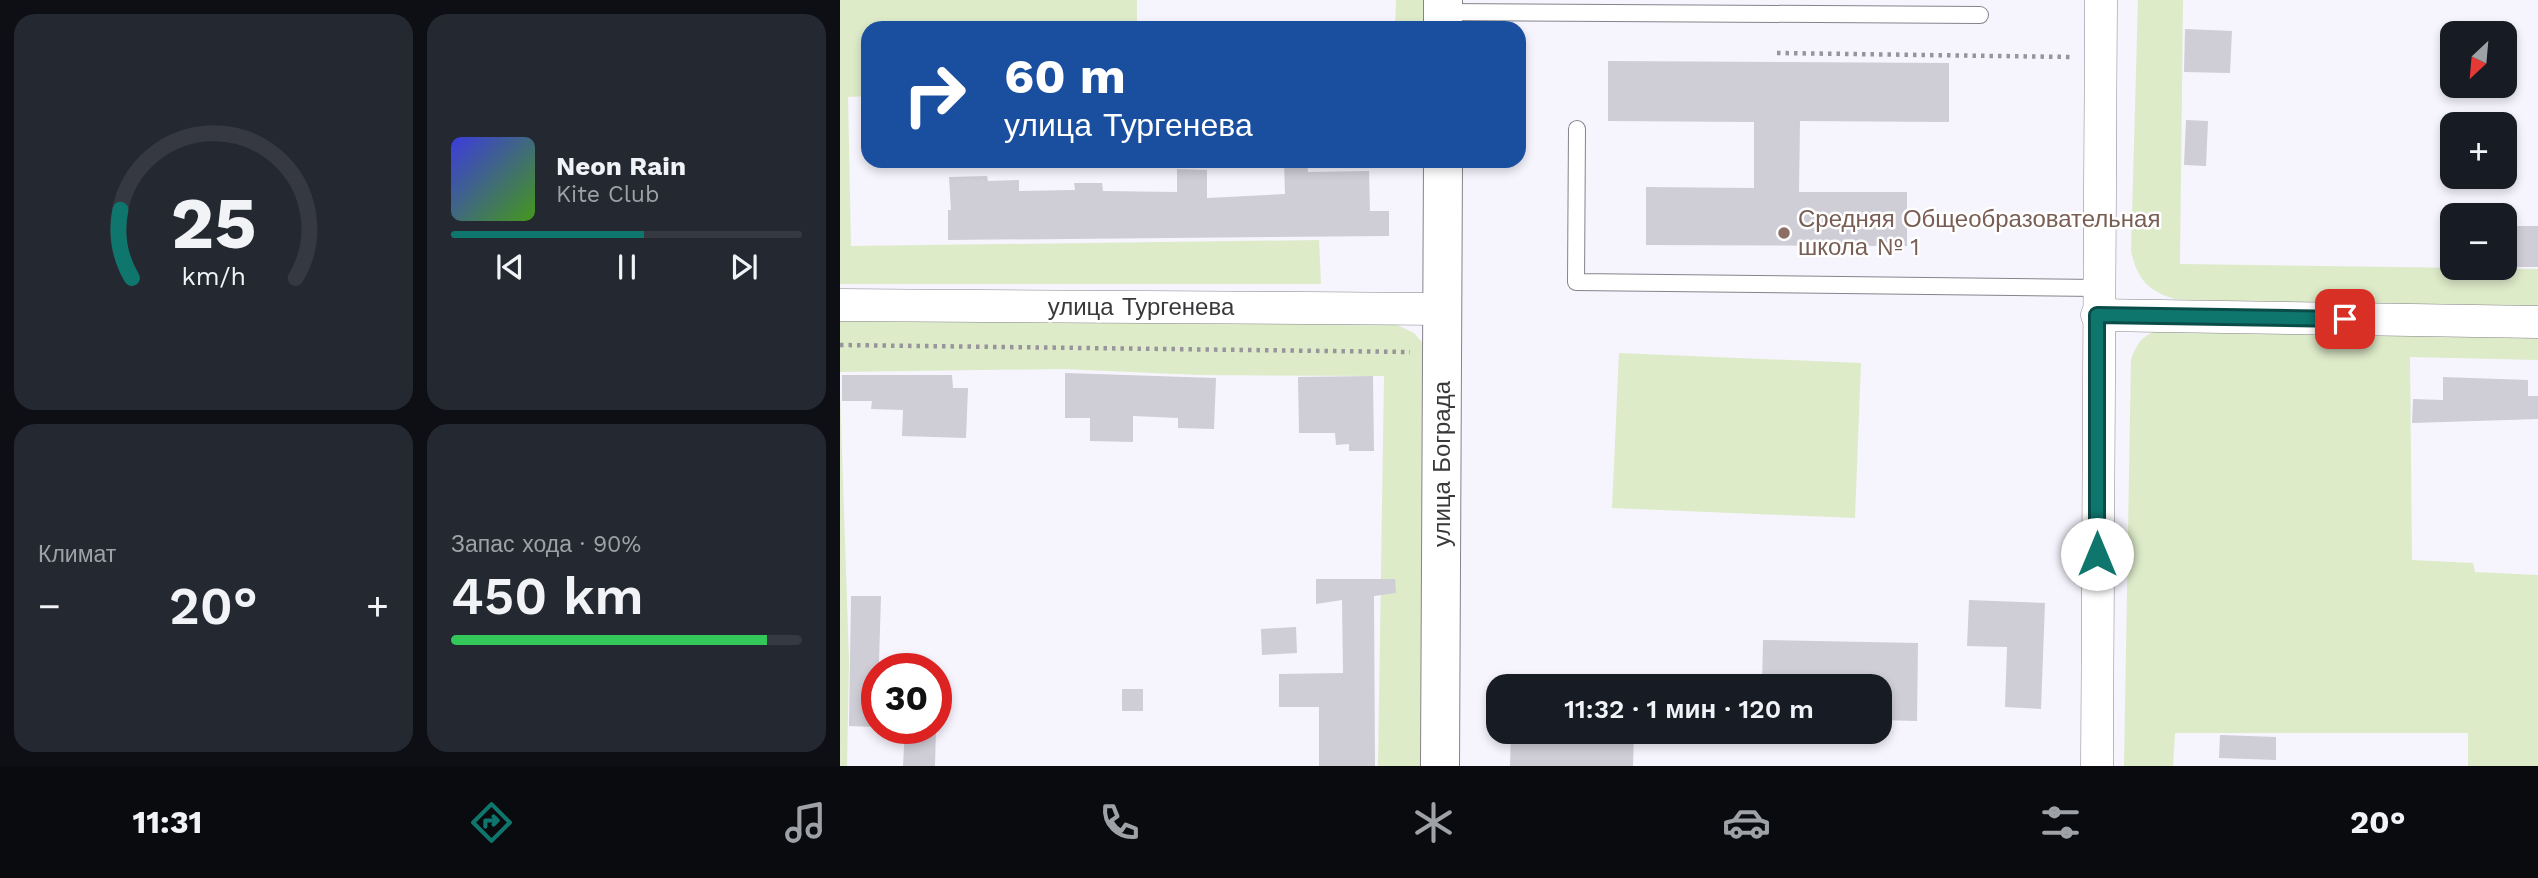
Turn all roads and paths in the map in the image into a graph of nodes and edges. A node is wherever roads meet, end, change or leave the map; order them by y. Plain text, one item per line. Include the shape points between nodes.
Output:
1 (2101, 0) edge
2 (1443, 13) edge
3 (1979, 15) dead end
4 (1777, 53) dead end
5 (2100, 57) junction
6 (1577, 129) dead end
7 (1443, 168) edge
8 (2097, 302) junction
9 (840, 305) edge
10 (1443, 309) junction
11 (2538, 322) edge
12 (840, 345) edge
13 (1442, 352) junction
14 (1440, 766) edge
15 (2097, 766) edge

1 - 5 street
2 - 3 lane
4 - 5 path
5 - 8 street
6 - 8 lane via 1576,282
7 - 10 street, улица Бограда
8 - 11 street
8 - 15 street
9 - 10 street, улица Тургенева
10 - 13 street, улица Бограда
12 - 13 path
13 - 14 street, улица Бограда

